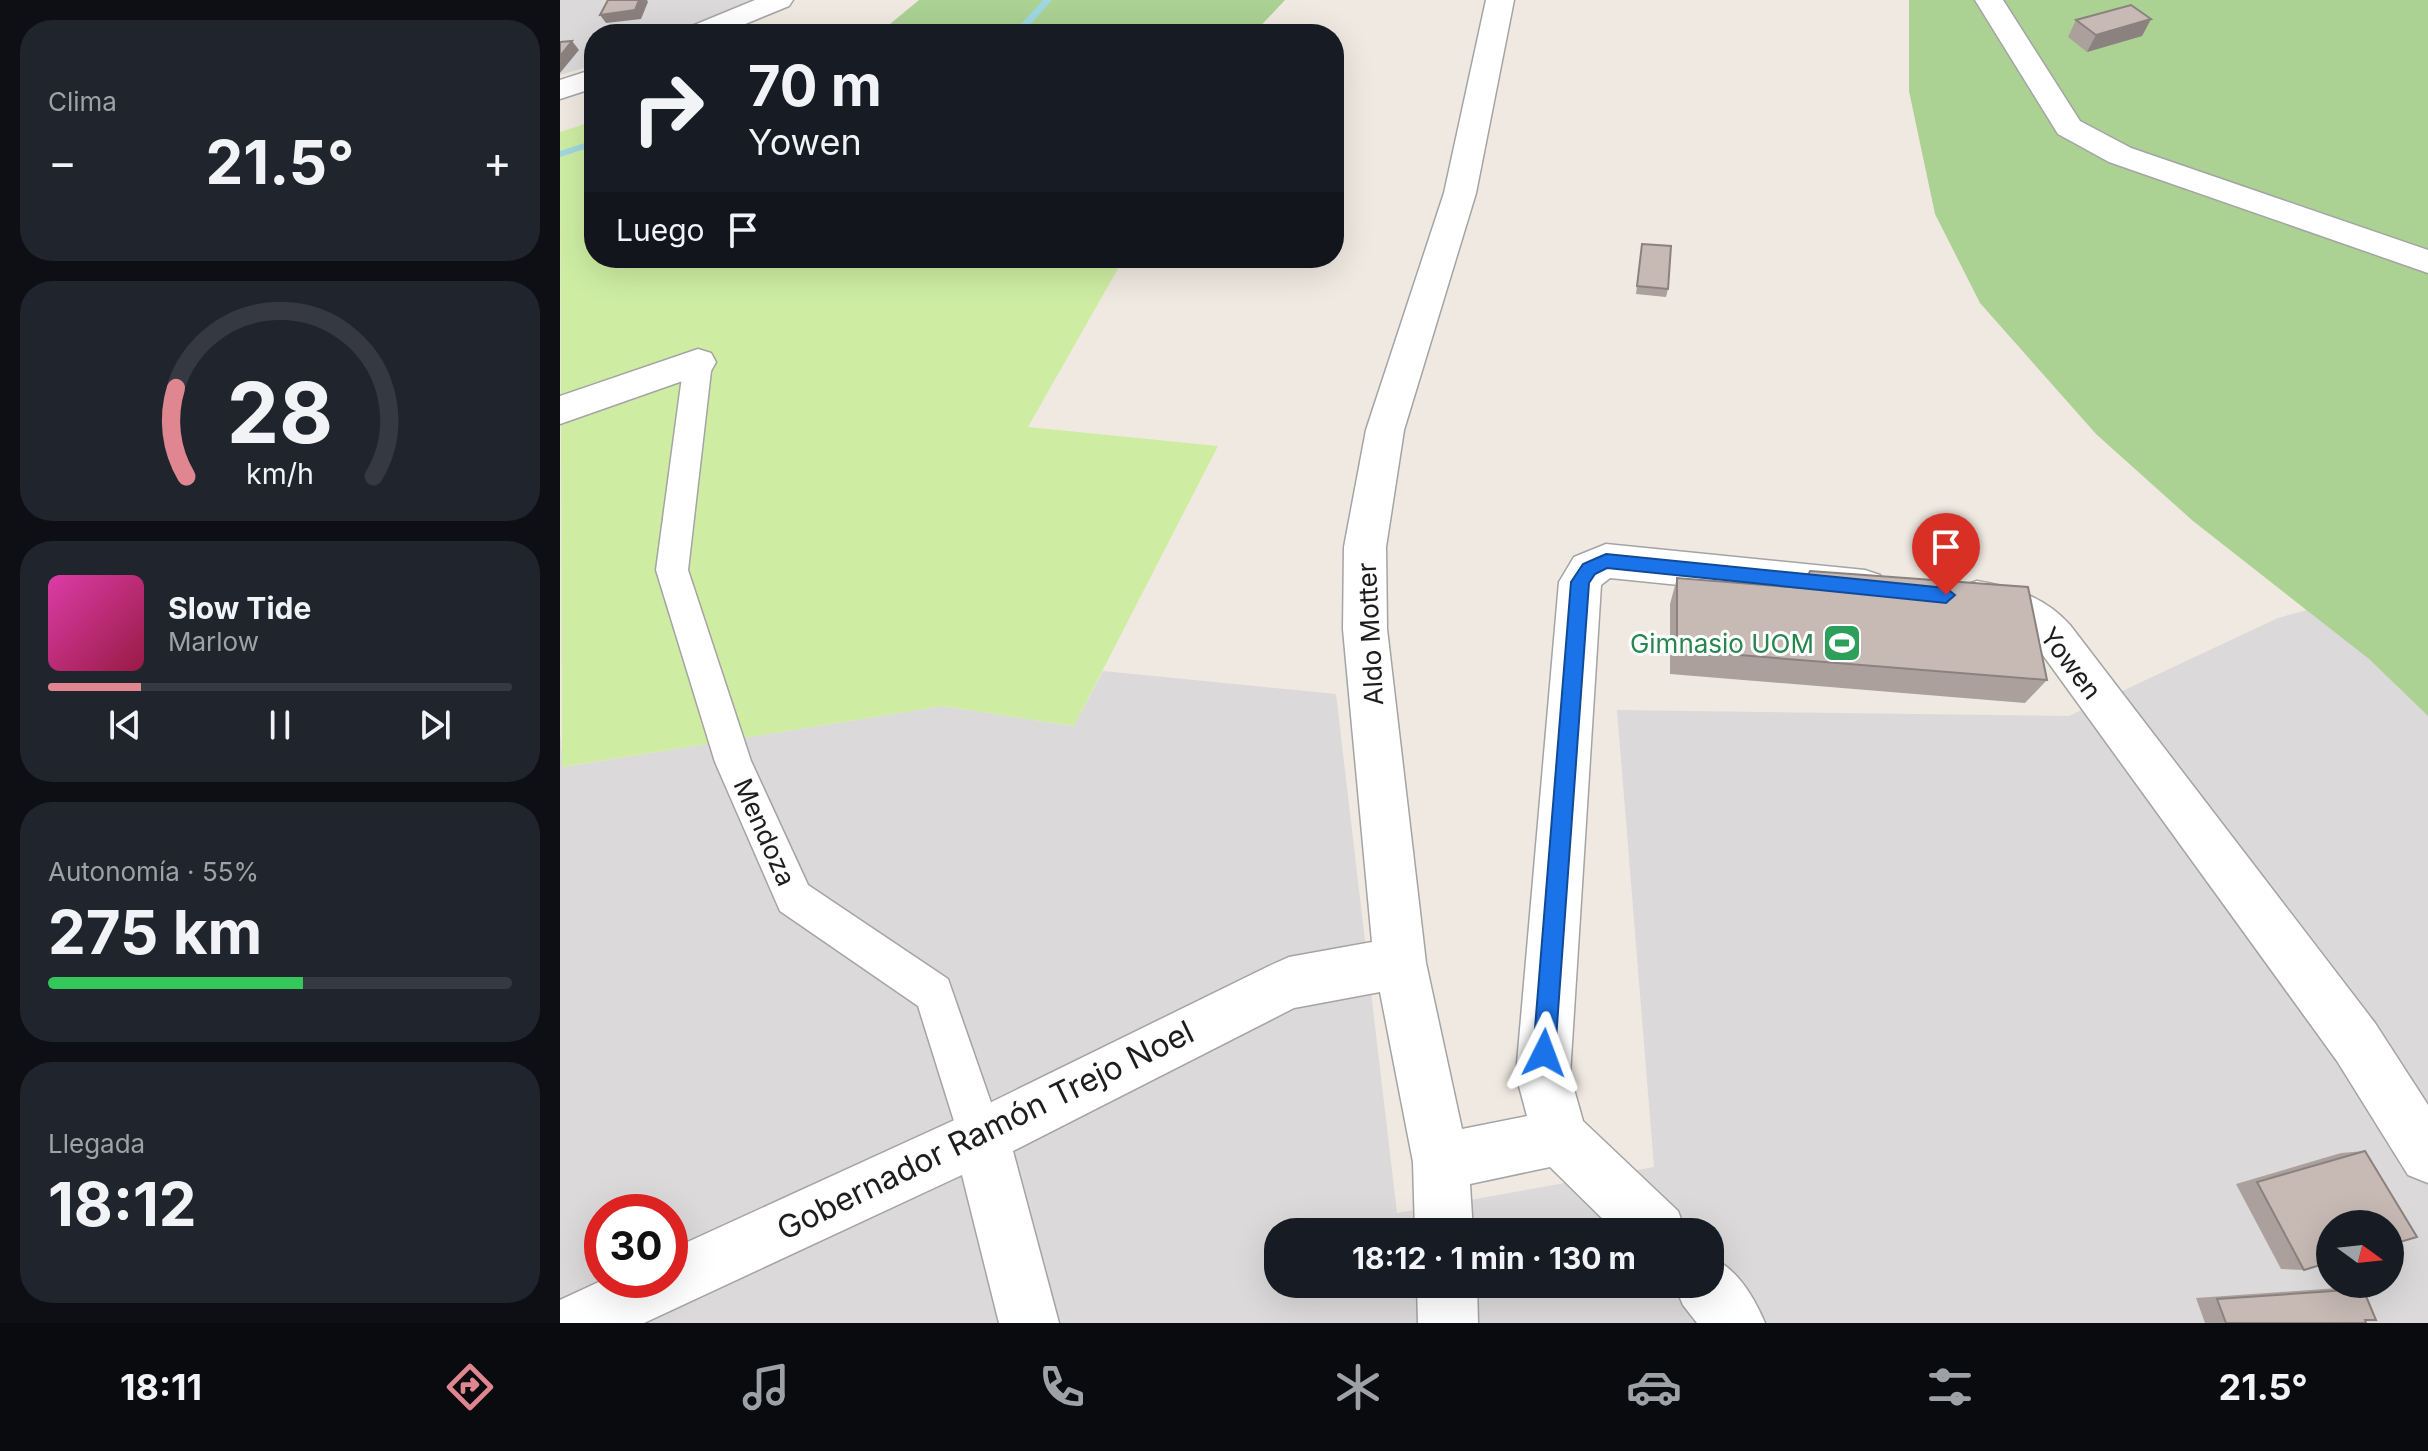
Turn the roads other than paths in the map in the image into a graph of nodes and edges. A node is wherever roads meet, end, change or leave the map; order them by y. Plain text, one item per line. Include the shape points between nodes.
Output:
1 (779, 0) edge
2 (1500, 0) edge
3 (1989, 0) edge
4 (699, 24) edge
5 (584, 82) edge
6 (560, 90) edge
7 (2428, 262) edge
8 (698, 362) joint
9 (560, 410) edge
10 (1400, 963) junction
11 (981, 1137) junction
12 (1560, 1137) junction
13 (2428, 1155) edge
14 (1441, 1162) junction
15 (1443, 1218) edge
16 (1643, 1218) edge
17 (1447, 1298) edge
18 (1715, 1298) edge
19 (560, 1310) edge
20 (562, 1323) edge
21 (577, 1323) edge
22 (1029, 1323) edge
23 (1448, 1323) edge
24 (1735, 1323) edge

1 - 4 street
2 - 10 street, Aldo Motter via 1460,193 1385,430 1365,547 1365,629
3 - 7 street via 2069,127 2092,142
5 - 6 street
8 - 9 street
8 - 11 street, Mendoza via 672,570 733,762 794,898 934,993
10 - 11 street, Gobernador Ramón Trejo Noel via 1289,983
10 - 14 street, Aldo Motter
11 - 21 street, Gobernador Ramón Trejo Noel
11 - 22 street, Mendoza
12 - 13 street, Yowen via 1543,1075 1580,582 1589,569 1606,561 2007,602 2029,612 2052,632 2356,1042
12 - 14 street
12 - 16 street
14 - 15 street, Aldo Motter
17 - 23 street
18 - 24 street
19 - 20 street

